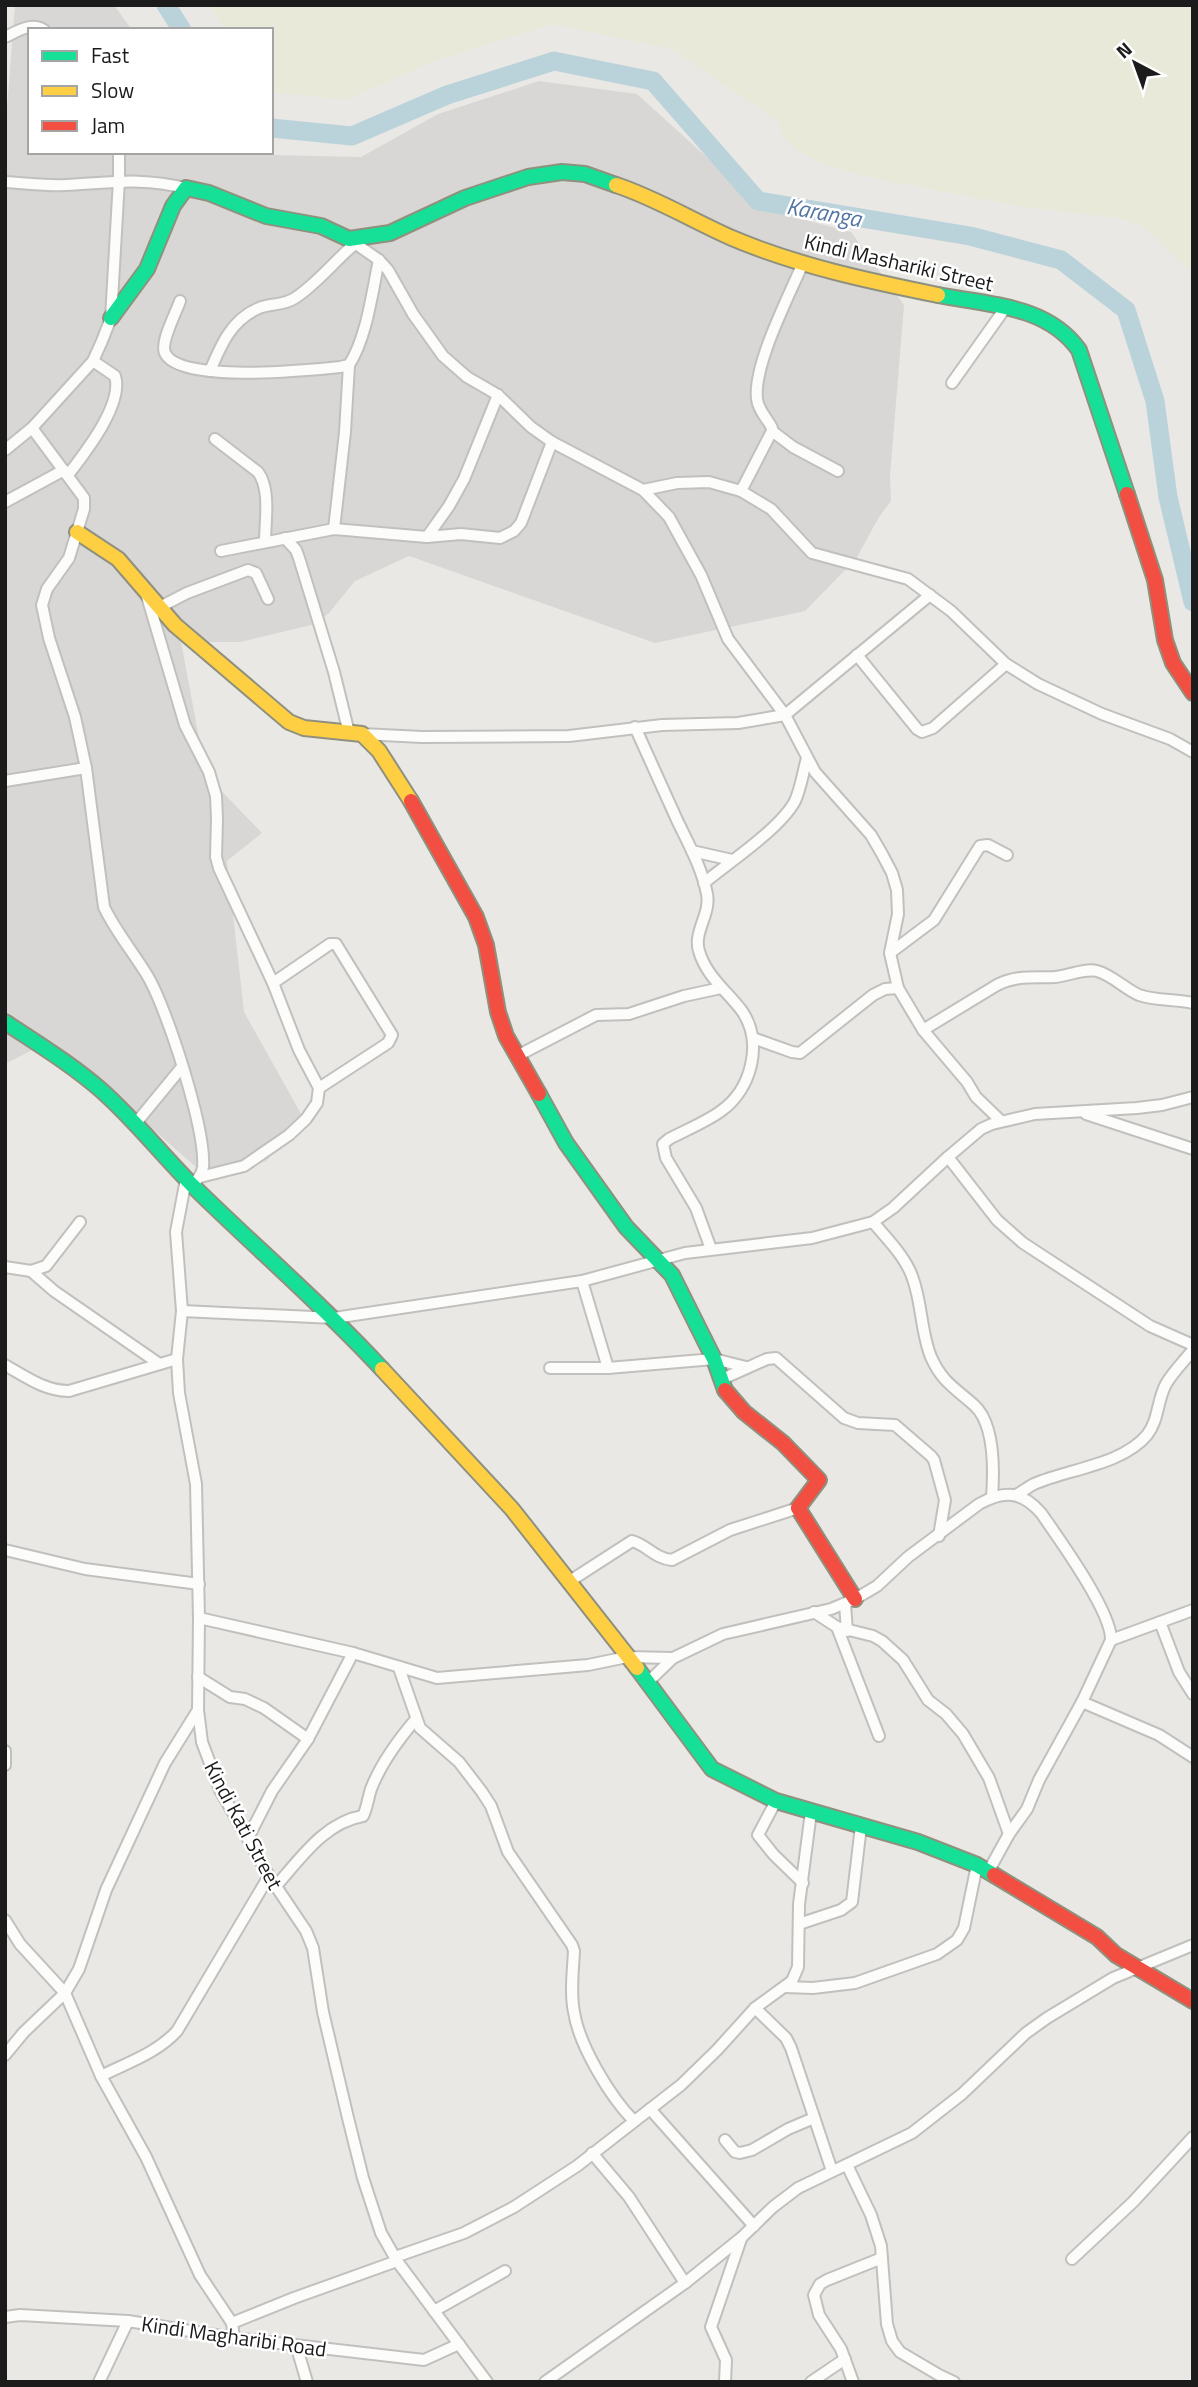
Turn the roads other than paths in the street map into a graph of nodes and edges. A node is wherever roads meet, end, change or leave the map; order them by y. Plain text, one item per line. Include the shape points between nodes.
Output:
1 (41, 28) edge
2 (5, 37) edge
3 (119, 154) edge
4 (119, 180) junction
5 (5, 182) edge
6 (186, 188) junction
7 (352, 241) junction
8 (379, 260) junction
9 (803, 263) junction
10 (180, 301) dead end
11 (1006, 307) junction
12 (111, 318) junction
13 (93, 361) junction
14 (349, 365) junction
15 (210, 371) junction
16 (952, 383) dead end
17 (498, 395) junction
18 (32, 428) junction
19 (772, 431) junction
20 (215, 439) dead end
21 (552, 442) junction
22 (5, 450) edge
23 (838, 471) dead end
24 (66, 472) junction
25 (643, 490) junction
26 (741, 491) junction
27 (5, 502) edge
28 (334, 529) junction
29 (77, 532) junction
30 (427, 537) junction
31 (285, 538) junction
32 (265, 542) junction
33 (221, 551) dead end
34 (146, 590) junction
35 (930, 595) junction
36 (268, 599) dead end
37 (158, 608) junction
38 (857, 655) junction
39 (1006, 664) junction
40 (1193, 693) edge
41 (785, 715) junction
42 (635, 727) junction
43 (355, 734) junction
44 (1193, 752) edge
45 (807, 758) junction
46 (86, 768) junction
47 (5, 781) edge
48 (692, 851) junction
49 (1007, 855) dead end
50 (732, 860) junction
51 (704, 883) junction
52 (890, 953) junction
53 (273, 983) junction
54 (898, 988) junction
55 (721, 989) junction
56 (1193, 1003) edge
57 (5, 1022) edge
58 (923, 1030) junction
59 (752, 1038) junction
60 (517, 1056) junction
61 (182, 1067) junction
62 (319, 1088) junction
63 (1193, 1097) edge
64 (1079, 1111) junction
65 (1001, 1121) junction
66 (136, 1123) junction
67 (1193, 1149) edge
68 (948, 1157) junction
69 (193, 1180) junction
70 (80, 1222) dead end
71 (873, 1222) junction
72 (710, 1249) junction
73 (659, 1259) junction
74 (5, 1269) edge
75 (31, 1271) junction
76 (582, 1281) junction
77 (182, 1311) junction
78 (334, 1318) junction
79 (1193, 1345) edge
80 (1193, 1350) edge
81 (177, 1359) junction
82 (714, 1359) junction
83 (158, 1363) junction
84 (5, 1365) edge
85 (746, 1367) junction
86 (550, 1368) dead end
87 (607, 1368) junction
88 (720, 1380) junction
89 (1016, 1495) junction
90 (992, 1497) junction
91 (798, 1508) junction
92 (939, 1536) junction
93 (5, 1550) edge
94 (570, 1581) junction
95 (199, 1584) junction
96 (850, 1602) junction
97 (1193, 1610) edge
98 (814, 1612) junction
99 (199, 1618) junction
100 (1160, 1622) junction
101 (842, 1629) junction
102 (1111, 1640) junction
103 (353, 1653) junction
104 (627, 1657) junction
105 (673, 1658) junction
106 (399, 1668) junction
107 (198, 1677) junction
108 (648, 1682) junction
109 (1193, 1693) edge
110 (1082, 1702) junction
111 (198, 1710) junction
112 (416, 1718) junction
113 (879, 1737) dead end
114 (308, 1739) junction
115 (5, 1751) edge
116 (1193, 1757) edge
117 (5, 1765) edge
118 (776, 1801) junction
119 (811, 1812) junction
120 (861, 1826) junction
121 (1009, 1835) junction
122 (248, 1838) junction
123 (983, 1868) junction
124 (269, 1876) junction
125 (803, 1883) junction
126 (276, 1886) junction
127 (5, 1920) edge
128 (799, 1924) junction
129 (1193, 1945) edge
130 (1140, 1968) junction
131 (785, 1987) junction
132 (65, 1993) junction
133 (1193, 2001) edge
134 (755, 2008) junction
135 (5, 2055) edge
136 (101, 2076) junction
137 (650, 2109) junction
138 (814, 2118) junction
139 (634, 2121) junction
140 (1193, 2137) edge
141 (725, 2140) dead end
142 (592, 2153) junction
143 (847, 2165) junction
144 (832, 2171) junction
145 (754, 2226) junction
146 (741, 2238) junction
147 (882, 2258) junction
148 (396, 2259) junction
149 (1072, 2259) dead end
150 (505, 2271) dead end
151 (685, 2283) junction
152 (434, 2311) junction
153 (5, 2317) edge
154 (128, 2322) junction
155 (232, 2323) junction
156 (234, 2338) junction
157 (459, 2344) junction
158 (296, 2345) junction
159 (845, 2359) junction
160 (935, 2379) edge
161 (99, 2382) edge
162 (307, 2382) edge
163 (487, 2382) edge
164 (545, 2382) edge
165 (725, 2382) edge
166 (811, 2382) edge
167 (853, 2382) edge
168 (954, 2382) edge

1 - 2 street via 28,27
3 - 4 street
4 - 5 street via 67,185
4 - 6 street
4 - 12 street
6 - 7 street via 266,216 321,226
6 - 12 street via 173,205 148,268
7 - 8 street
7 - 9 street, Kindi Mashariki Street via 390,233 466,198 528,177 562,172 606,180 734,239
7 - 15 street via 299,296 243,318 226,335
8 - 14 street via 368,313
8 - 17 street via 443,356
9 - 11 street, Kindi Mashariki Street
9 - 19 street via 759,372 756,397
10 - 15 street via 164,346 166,354 176,364
11 - 16 street
11 - 40 street, Kindi Mashariki Street via 1054,322 1079,350 1155,580 1165,640 1173,663
12 - 13 street
13 - 18 street
13 - 24 street via 115,376 117,389 97,432
14 - 15 street via 275,373
14 - 28 street
17 - 21 street
17 - 30 street via 464,479
18 - 22 street
18 - 24 street, Kindi Kati Street
19 - 23 street
19 - 26 street
20 - 32 street via 262,478
21 - 25 street
21 - 30 street via 514,531 500,538
24 - 27 street
24 - 29 street, Kindi Kati Street via 85,503
25 - 26 street via 709,482
25 - 41 street via 669,517 729,639
26 - 35 street via 771,509 812,553 908,579
28 - 30 street
28 - 31 street
29 - 34 street via 118,559
29 - 46 street, Kindi Kati Street via 69,558 47,589 42,605
31 - 32 street
31 - 43 street via 299,558
32 - 33 street
34 - 37 street
34 - 53 street via 185,725 216,796 219,868
35 - 38 street
35 - 39 street
36 - 37 street via 256,573 248,570
37 - 43 street via 289,722
38 - 39 street via 922,732 933,728
38 - 41 street
39 - 44 street via 1101,714
41 - 42 street via 738,723
41 - 45 street
42 - 43 street via 569,736
42 - 48 street
43 - 60 street via 379,751 476,917 498,1012
45 - 50 street via 793,804
45 - 52 street via 870,835 892,873 898,914
46 - 47 street
46 - 61 street, Kindi Kati Street via 104,907 149,977
48 - 50 street
48 - 51 street
49 - 52 street via 980,846 934,920
50 - 51 street
51 - 55 street via 708,906 697,947
52 - 54 street
53 - 62 street
53 - 62 street via 336,944 392,1035 382,1048
54 - 58 street
54 - 59 street via 873,995 800,1052
55 - 59 street via 743,1013
55 - 60 street via 629,1014 596,1015
56 - 58 street via 1147,998 1100,972 1027,976 989,989
57 - 66 street via 72,1066
58 - 65 street
59 - 72 street via 744,1087 720,1112 663,1144 666,1158 696,1208
60 - 73 street via 584,1170 626,1227
61 - 66 street
61 - 69 street, Kindi Kati Street via 202,1147 203,1166
62 - 69 street via 317,1103 306,1119 281,1141 244,1166
63 - 64 street via 1162,1105
64 - 65 street
64 - 67 street
65 - 68 street via 981,1129
66 - 69 street
68 - 71 street
68 - 79 street via 997,1220 1023,1242 1150,1326
69 - 77 street, Kindi Kati Street via 176,1232
69 - 78 street
70 - 75 street via 52,1260
71 - 72 street via 812,1238
71 - 90 street via 914,1279 930,1355 939,1374 973,1403 983,1419 994,1463
72 - 73 street
73 - 76 street
73 - 82 street via 672,1275
74 - 75 street
75 - 83 street
76 - 78 street
76 - 87 street
77 - 78 street
77 - 81 street, Kindi Kati Street
78 - 94 street via 512,1509
80 - 89 street via 1166,1385 1156,1419 1135,1445
81 - 83 street
81 - 95 street, Kindi Kati Street via 196,1484
82 - 85 street
82 - 87 street
82 - 88 street
83 - 84 street via 69,1391 54,1391
85 - 88 street
85 - 92 street via 776,1359 845,1418 895,1425 930,1455 945,1500
86 - 87 street
88 - 91 street via 732,1400 819,1480
89 - 90 street
89 - 102 street via 1032,1502 1052,1528 1108,1620
90 - 92 street
91 - 94 street via 730,1530 672,1560 632,1541
91 - 96 street
92 - 96 street
93 - 95 street via 85,1569
94 - 104 street
95 - 99 street, Kindi Kati Street
96 - 98 street
96 - 101 street
97 - 100 street
98 - 101 street
98 - 105 street via 723,1634
99 - 103 street
99 - 107 street, Kindi Kati Street
100 - 102 street
100 - 109 street via 1179,1672
101 - 113 street
101 - 121 street via 873,1636 892,1649 928,1700 956,1723 989,1778
102 - 110 street
103 - 106 street
103 - 114 street
104 - 105 street
104 - 106 street via 446,1678
104 - 108 street
105 - 108 street
106 - 112 street
107 - 111 street, Kindi Kati Street
107 - 114 street via 230,1697 264,1708
108 - 118 street via 712,1769
110 - 116 street via 1159,1735
110 - 121 street via 1027,1810
111 - 122 street, Kindi Kati Street via 209,1764
111 - 132 street via 165,1763
112 - 126 street via 387,1758 363,1816 327,1832
112 - 139 street via 425,1734 459,1762 482,1792 508,1853 572,1945 576,2023 614,2099
114 - 122 street via 272,1791
115 - 117 street
118 - 119 street
118 - 125 street via 758,1835
119 - 120 street
119 - 125 street
120 - 123 street
120 - 128 street via 852,1902
121 - 123 street
122 - 124 street, Kindi Kati Street
123 - 130 street
123 - 131 street via 964,1928 957,1940 937,1954 855,1983
124 - 126 street, Kindi Kati Street
124 - 136 street via 177,2031 168,2041
125 - 128 street
126 - 148 street, Kindi Kati Street via 313,1948 323,2012 363,2178
127 - 132 street via 20,1944
128 - 131 street via 798,1967
129 - 130 street
130 - 133 street
130 - 143 street via 1113,1978 1047,2018 912,2133
131 - 134 street
132 - 135 street
132 - 136 street
134 - 137 street via 699,2067
134 - 138 street via 786,2038
136 - 155 street via 146,2157 200,2275
137 - 139 street
137 - 145 street
138 - 141 street via 740,2153
138 - 144 street
139 - 142 street
140 - 149 street
142 - 148 street via 544,2189 496,2216
142 - 151 street via 629,2197
143 - 144 street
143 - 147 street via 871,2215
144 - 145 street via 787,2196
145 - 146 street
146 - 151 street
146 - 165 street via 711,2327 726,2360
147 - 159 street via 827,2280 814,2295 819,2315
147 - 160 street via 892,2342
148 - 152 street, Kindi Kati Street
148 - 155 street
150 - 152 street
151 - 164 street
152 - 157 street, Kindi Kati Street
153 - 154 street, Kindi Magharibi Road
154 - 156 street, Kindi Magharibi Road
154 - 161 street
155 - 156 street
156 - 158 street, Kindi Magharibi Road
157 - 158 street, Kindi Magharibi Road via 424,2360
157 - 163 street, Kindi Kati Street
158 - 162 street
159 - 166 street
159 - 167 street
160 - 168 street

